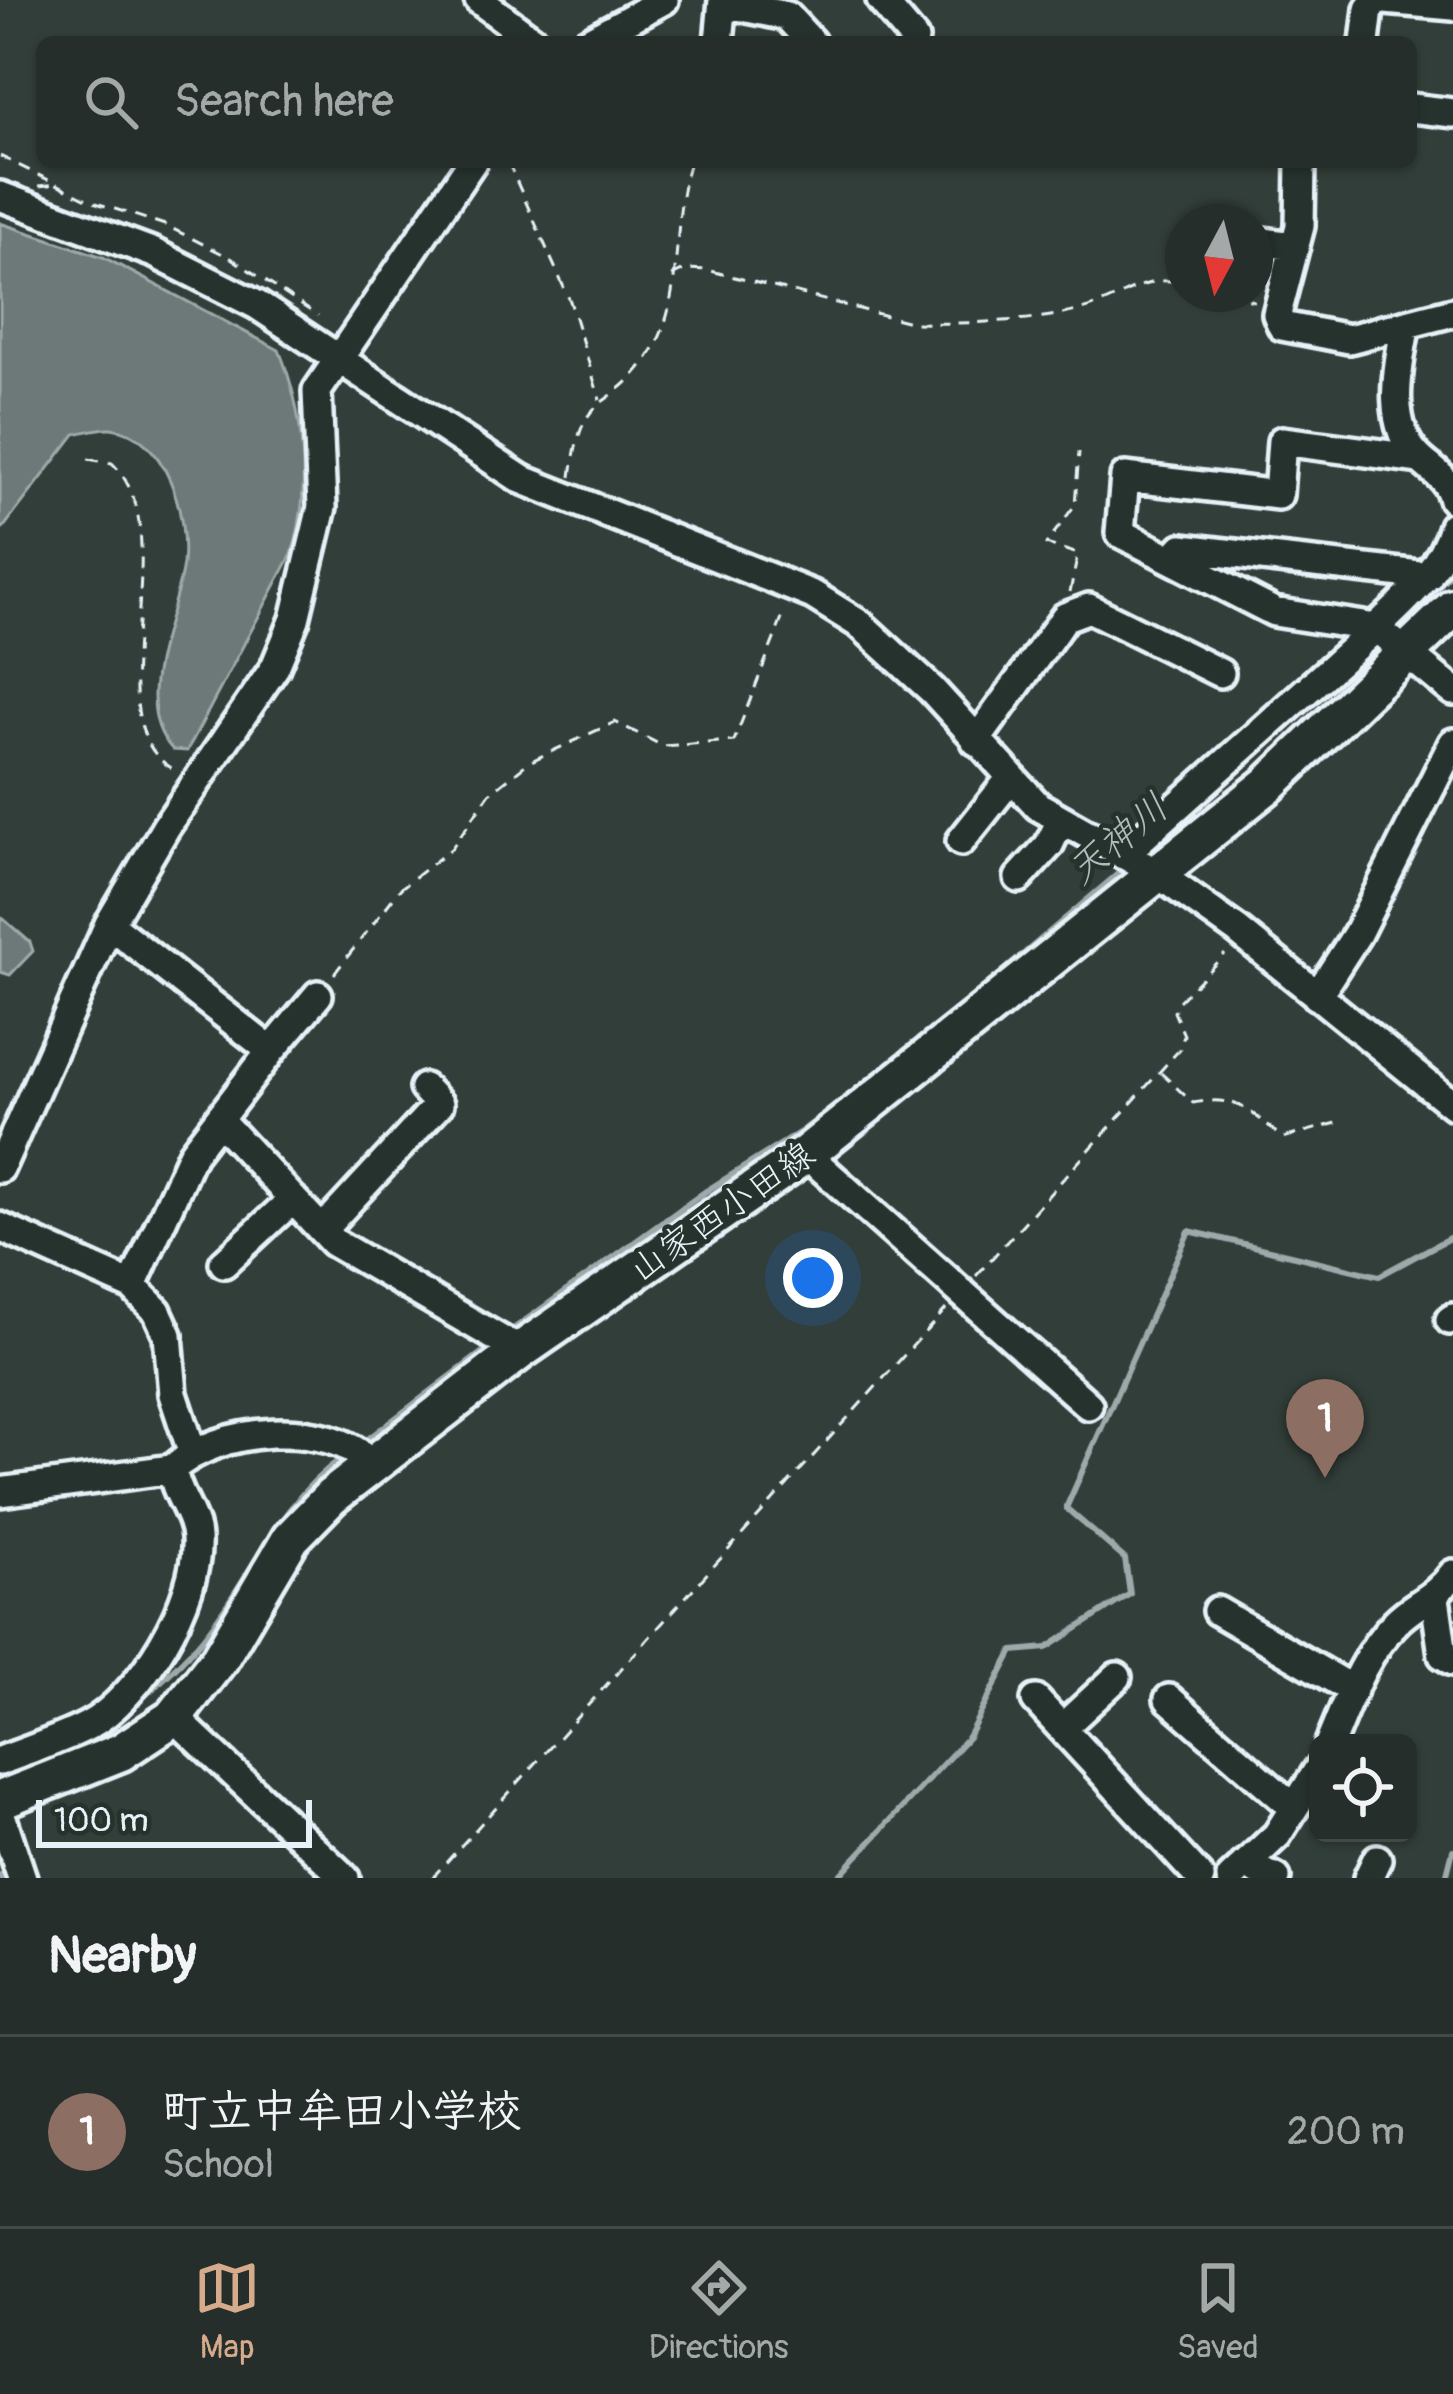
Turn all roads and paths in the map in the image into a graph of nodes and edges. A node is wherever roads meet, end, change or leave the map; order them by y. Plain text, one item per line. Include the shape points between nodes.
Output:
1 (479, 0) edge
2 (664, 0) edge
3 (881, 0) edge
4 (1381, 0) edge
5 (723, 2) edge
6 (1453, 6) edge
7 (527, 36) edge
8 (598, 36) edge
9 (720, 36) edge
10 (805, 36) edge
11 (911, 36) edge
12 (1366, 36) edge
13 (1417, 109) edge
14 (1453, 113) edge
15 (468, 168) edge
16 (511, 168) edge
17 (688, 168) edge
18 (1301, 168) edge
19 (0, 196) edge
20 (1273, 244) edge
21 (1295, 247) junction
22 (672, 276) junction
23 (1165, 278) edge
24 (1273, 305) edge
25 (1279, 307) junction
26 (1453, 313) edge
27 (1405, 328) junction
28 (339, 359) junction
29 (601, 401) junction
30 (1453, 444) edge
31 (1079, 452) dead end
32 (88, 459) dead end
33 (1427, 463) junction
34 (569, 497) junction
35 (1453, 499) edge
36 (1453, 526) edge
37 (1172, 559) junction
38 (1428, 576) junction
39 (795, 586) junction
40 (1453, 608) edge
41 (1065, 617) junction
42 (1389, 640) junction
43 (1220, 673) dead end
44 (1453, 692) edge
45 (976, 741) junction
46 (1453, 743) edge
47 (199, 778) junction
48 (1010, 778) junction
49 (1061, 820) junction
50 (962, 841) dead end
51 (1123, 855) junction
52 (1158, 874) junction
53 (1019, 878) dead end
54 (109, 924) junction
55 (1237, 930) junction
56 (317, 994) joint
57 (1316, 996) junction
58 (271, 1051) junction
59 (1159, 1072) junction
60 (424, 1088) dead end
61 (1453, 1105) edge
62 (220, 1120) junction
63 (1340, 1122) dead end
64 (806, 1154) junction
65 (0, 1168) edge
66 (293, 1199) junction
67 (0, 1227) edge
68 (322, 1230) junction
69 (224, 1263) dead end
70 (132, 1286) junction
71 (961, 1292) junction
72 (520, 1351) junction
73 (1088, 1405) dead end
74 (182, 1460) junction
75 (372, 1464) junction
76 (0, 1492) edge
77 (1453, 1574) edge
78 (1435, 1598) junction
79 (1217, 1611) dead end
80 (1453, 1661) edge
81 (1117, 1677) dead end
82 (1353, 1690) junction
83 (1169, 1699) dead end
84 (1036, 1700) dead end
85 (101, 1715) junction
86 (160, 1726) junction
87 (1062, 1728) junction
88 (1334, 1734) edge
89 (6, 1784) edge
90 (1309, 1784) edge
91 (1294, 1808) junction
92 (1237, 1872) edge
93 (22, 1878) edge
94 (345, 1878) edge
95 (432, 1878) edge
96 (1200, 1878) edge
97 (1276, 1878) edge

1 - 7 street
2 - 8 street
3 - 11 street
4 - 6 street
4 - 12 street via 1369,9
5 - 9 street
5 - 10 street via 787,16
13 - 14 street
15 - 28 street
16 - 29 path via 570,301
17 - 22 path
18 - 21 street
19 - 28 street via 154,253
20 - 21 street
21 - 25 street
22 - 23 path via 707,270 943,324 1084,310
22 - 29 path via 668,318 647,359
24 - 25 path
25 - 27 street via 1282,326 1333,337
26 - 27 street
27 - 33 street via 1395,401 1409,444
28 - 34 street via 521,479
28 - 47 street via 317,391 322,507 296,619 275,667
29 - 34 path via 577,430
30 - 33 street
31 - 41 path via 1075,506 1046,544 1078,554
32 - 47 path via 112,463 130,493 141,544 138,714 148,750
33 - 35 street
33 - 37 street via 1282,441 1278,495 1125,477 1120,532
34 - 39 street
36 - 38 street
37 - 38 street via 1182,548
37 - 42 street via 1274,611
38 - 42 street
39 - 45 street via 861,625
39 - 56 path via 734,741 663,746 615,722 529,762 490,793 451,849 401,889
40 - 42 main road, 山家西小田線
41 - 43 street via 1089,608
41 - 45 street
42 - 44 street
42 - 51 street
42 - 52 main road, 山家西小田線 via 1268,784
45 - 48 street
46 - 57 street via 1357,934
47 - 54 street
48 - 49 street
48 - 50 street
49 - 51 street
49 - 53 street
51 - 52 street
52 - 55 street
52 - 64 main road, 山家西小田線
54 - 58 street
54 - 65 street
55 - 57 street
55 - 59 path via 1233,946 1178,1002 1184,1035
56 - 58 street
57 - 61 street
58 - 62 street
59 - 63 path via 1193,1103 1222,1098 1244,1106 1282,1138
59 - 71 path
60 - 68 street via 439,1104
62 - 66 street
62 - 70 street via 180,1175
64 - 71 street
64 - 72 main road, 山家西小田線
66 - 68 street
66 - 69 street
67 - 70 street
68 - 72 street
70 - 74 street via 168,1335
71 - 73 street
71 - 95 path
72 - 75 main road, 山家西小田線
74 - 75 street via 241,1434 339,1438
74 - 76 street
74 - 85 street via 175,1490 197,1542 188,1590 148,1672
75 - 86 main road, 山家西小田線 via 291,1538 220,1658
77 - 78 street
78 - 80 street via 1442,1655
78 - 82 street via 1395,1622
79 - 82 street
81 - 87 street
82 - 88 street
83 - 91 street
84 - 87 street
85 - 86 street
85 - 89 street
86 - 89 main road, 山家西小田線 via 121,1752
86 - 94 street
87 - 96 street
89 - 93 street
90 - 91 street
91 - 92 street
92 - 97 street

